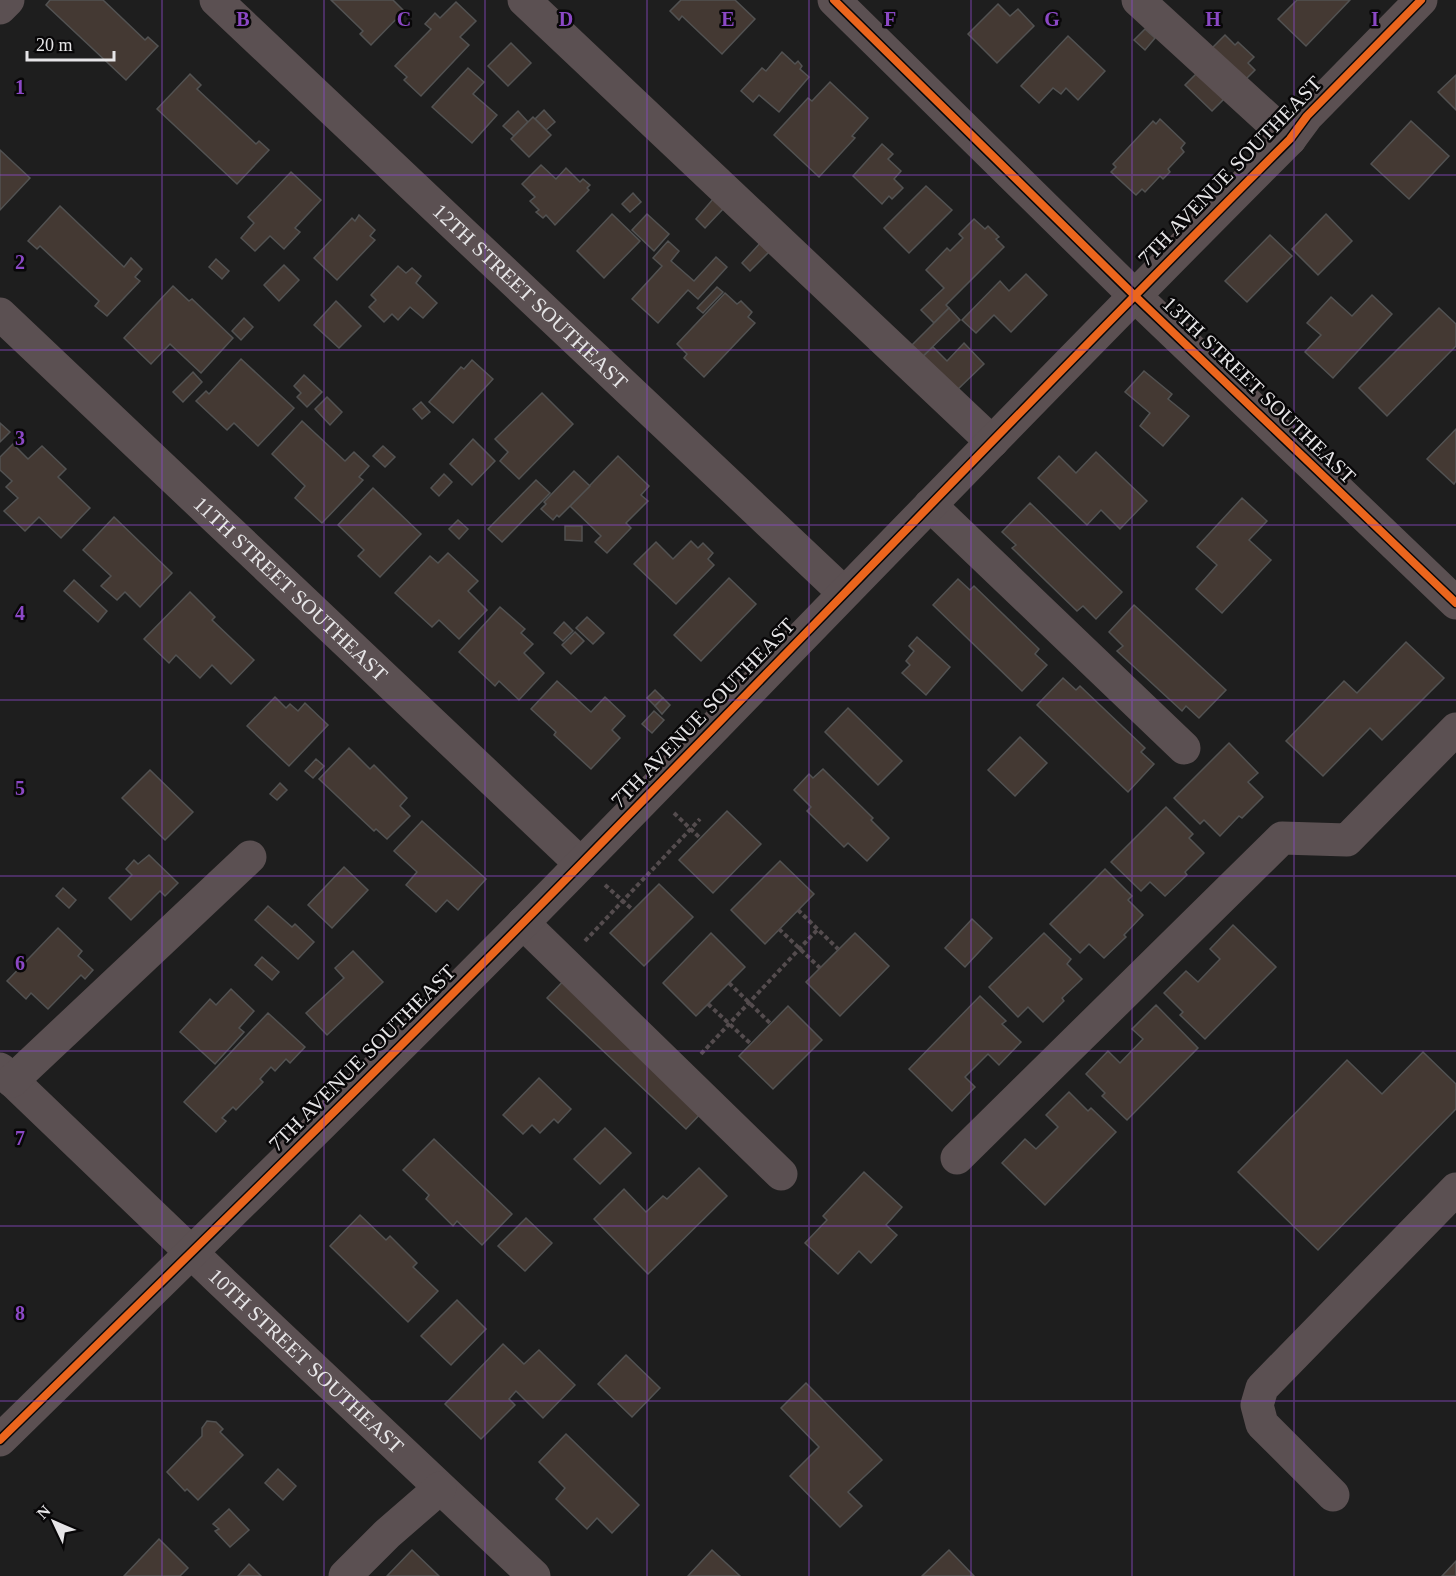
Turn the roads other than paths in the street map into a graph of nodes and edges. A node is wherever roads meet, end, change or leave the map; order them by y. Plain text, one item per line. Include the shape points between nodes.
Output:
1 (8, 0) edge
2 (216, 0) edge
3 (524, 0) edge
4 (834, 0) edge
5 (1138, 0) edge
6 (1421, 0) edge
7 (0, 8) edge
8 (1290, 139) junction
9 (1134, 295) junction
10 (0, 314) edge
11 (992, 442) junction
12 (930, 505) junction
13 (844, 593) junction
14 (1456, 603) edge
15 (1456, 729) edge
16 (1184, 748) dead end
17 (250, 857) dead end
18 (581, 864) junction
19 (523, 923) junction
20 (6, 1075) edge
21 (957, 1158) dead end
22 (781, 1174) dead end
23 (1456, 1189) edge
24 (192, 1252) junction
25 (0, 1440) edge
26 (440, 1488) junction
27 (1333, 1495) dead end
28 (345, 1576) edge
29 (534, 1576) edge

1 - 7 street
2 - 13 street, 12TH STREET SOUTHEAST
3 - 11 street
4 - 9 street, 13TH STREET SOUTHEAST
5 - 8 street
6 - 8 street, 7TH AVENUE SOUTHEAST via 1307,116
8 - 9 street, 7TH AVENUE SOUTHEAST
9 - 11 street, 7TH AVENUE SOUTHEAST
9 - 14 street, 13TH STREET SOUTHEAST
10 - 18 street, 11TH STREET SOUTHEAST
11 - 12 street, 7TH AVENUE SOUTHEAST
12 - 13 street, 7TH AVENUE SOUTHEAST
12 - 16 street
13 - 18 street, 7TH AVENUE SOUTHEAST
15 - 21 street via 1347,840 1282,838
17 - 20 street
18 - 19 street, 7TH AVENUE SOUTHEAST
19 - 22 street
19 - 24 street, 7TH AVENUE SOUTHEAST
20 - 24 street, 10TH STREET SOUTHEAST
23 - 27 street via 1262,1388 1257,1405 1262,1424
24 - 25 street, 7TH AVENUE SOUTHEAST
24 - 26 street, 10TH STREET SOUTHEAST
26 - 28 street
26 - 29 street, 10TH STREET SOUTHEAST

